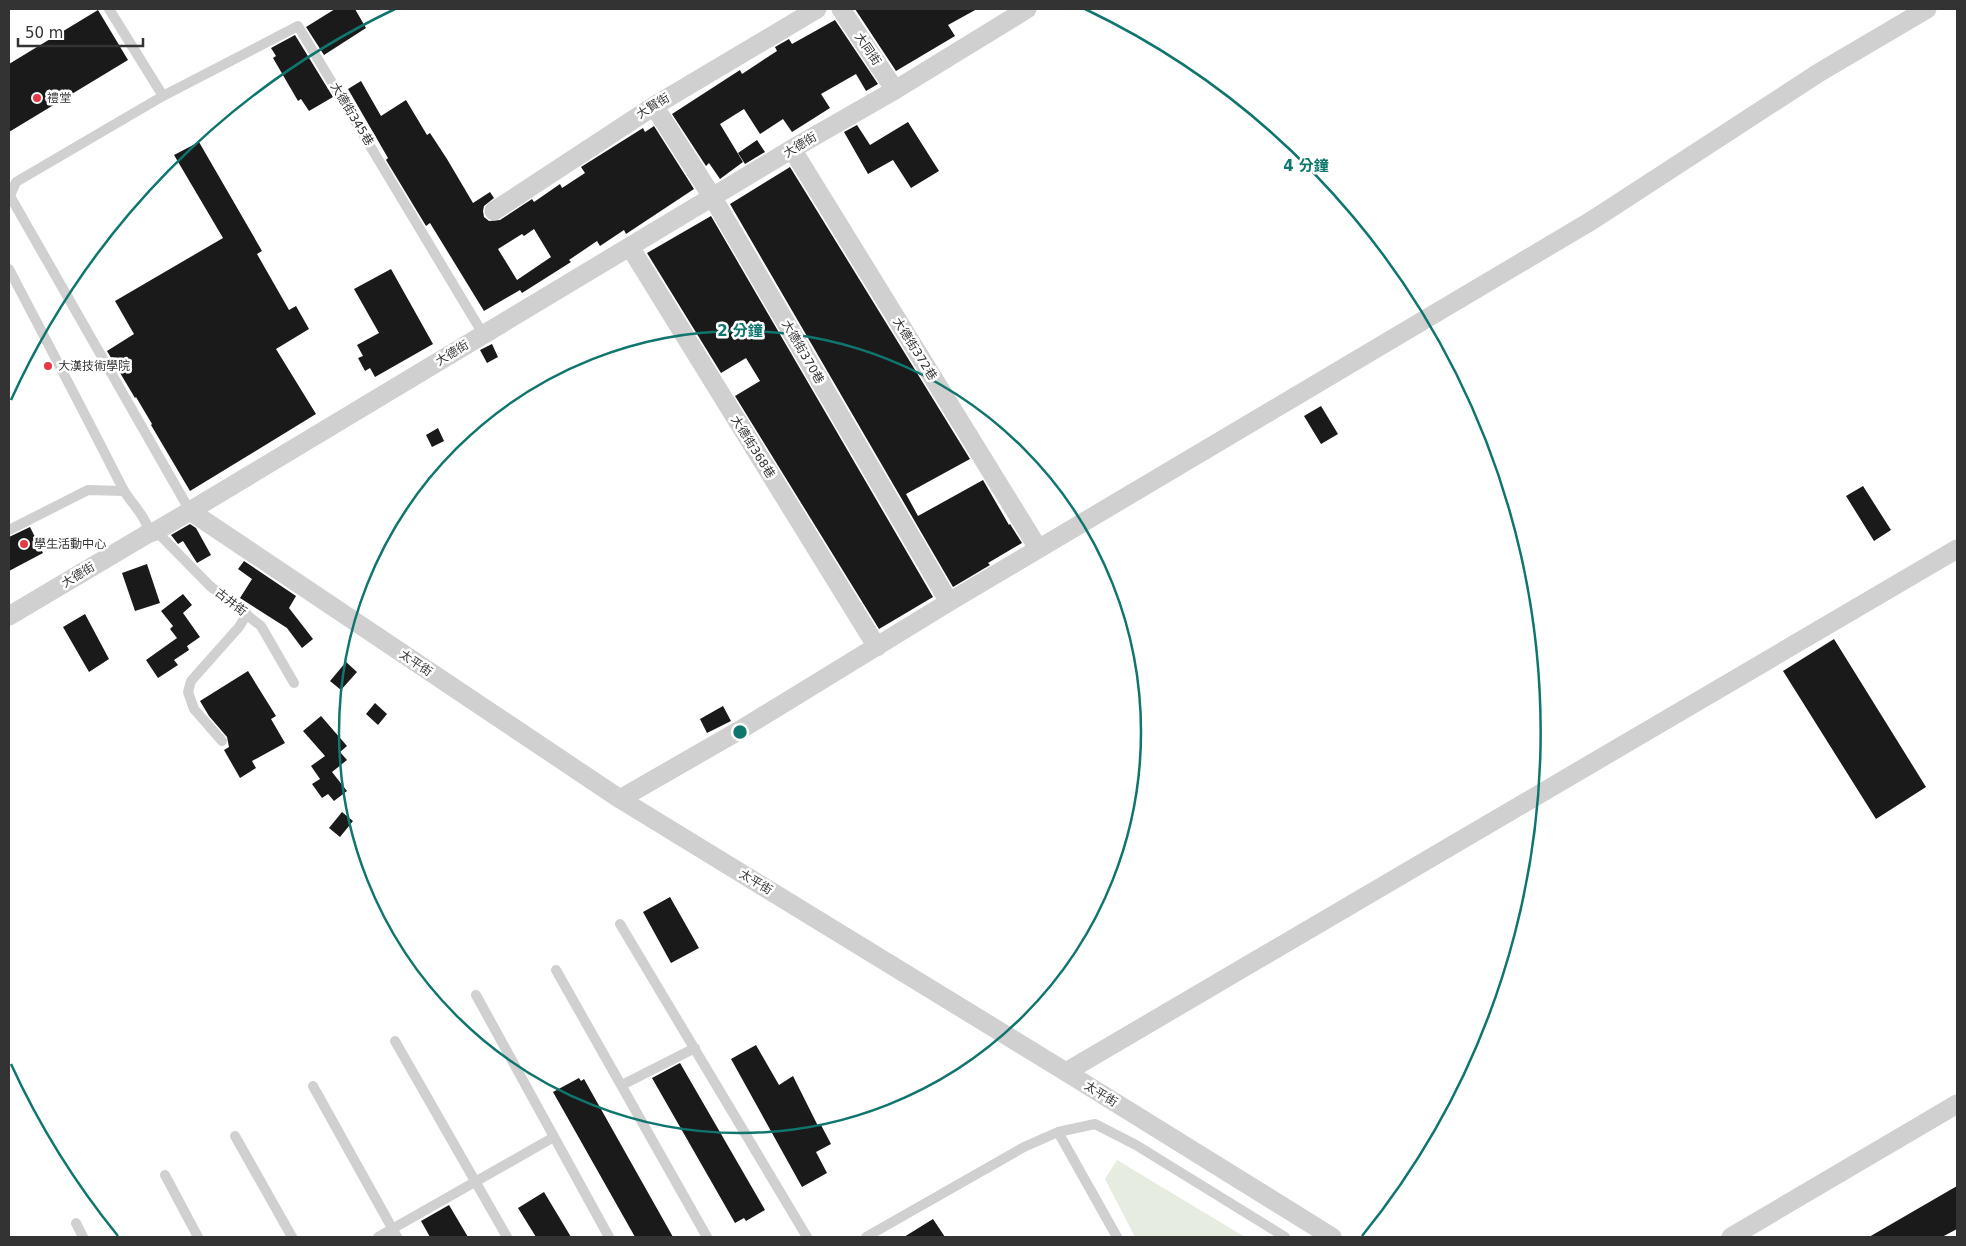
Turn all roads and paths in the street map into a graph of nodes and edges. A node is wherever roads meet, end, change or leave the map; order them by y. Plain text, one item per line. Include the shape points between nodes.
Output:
1 (110, 9) edge
2 (817, 9) edge
3 (841, 9) edge
4 (1027, 9) edge
5 (1927, 9) edge
6 (895, 90) junction
7 (163, 96) junction
8 (654, 106) junction
9 (792, 149) junction
10 (713, 198) junction
11 (494, 211) dead end
12 (630, 247) junction
13 (9, 269) edge
14 (483, 334) junction
15 (124, 491) junction
16 (190, 511) junction
17 (9, 530) edge
18 (153, 532) junction
19 (1038, 548) junction
20 (1957, 549) edge
21 (949, 602) junction
22 (247, 614) junction
23 (9, 616) edge
24 (877, 647) junction
25 (294, 683) dead end
26 (222, 741) dead end
27 (620, 799) junction
28 (620, 924) dead end
29 (556, 970) dead end
30 (476, 995) dead end
31 (395, 1041) dead end
32 (695, 1048) junction
33 (1066, 1072) junction
34 (312, 1086) dead end
35 (622, 1086) junction
36 (1957, 1104) edge
37 (1058, 1132) junction
38 (235, 1136) dead end
39 (554, 1137) junction
40 (164, 1175) dead end
41 (476, 1182) junction
42 (76, 1223) dead end
43 (395, 1233) edge
44 (84, 1237) edge
45 (198, 1237) edge
46 (292, 1237) edge
47 (378, 1237) edge
48 (507, 1237) edge
49 (609, 1237) edge
50 (707, 1237) edge
51 (807, 1237) edge
52 (866, 1237) edge
53 (1117, 1237) edge
54 (1285, 1237) edge
55 (1332, 1237) edge
56 (1731, 1237) edge

1 - 7 lane
2 - 8 street, 大賢街
3 - 6 street, 大同街
4 - 6 street, 大德街
5 - 19 street via 1820,72 1590,221
6 - 9 street, 大德街
7 - 14 lane, 大德街345巷 via 298,26
7 - 16 lane via 16,182 10,196
8 - 10 street, 大德街370巷
8 - 11 street, 大賢街
9 - 10 street, 大德街
9 - 19 street, 大德街372巷
10 - 12 street, 大德街
10 - 21 street, 大德街370巷
12 - 14 street, 大德街
12 - 24 street, 大德街368巷
13 - 15 lane, 古井街
14 - 16 street, 大德街
15 - 17 lane via 88,490
15 - 18 lane, 古井街
16 - 18 street, 大德街
16 - 27 street, 太平街
18 - 22 lane, 古井街 via 210,586
18 - 23 street, 大德街
19 - 21 street
20 - 33 street
21 - 24 street
22 - 25 lane, 古井街 via 261,626
22 - 26 lane via 191,681 188,692 194,708
24 - 27 street
27 - 33 street, 太平街
28 - 32 lane
29 - 35 lane
30 - 39 lane
31 - 41 lane
32 - 35 lane
32 - 51 lane
33 - 55 street, 太平街
34 - 43 lane
35 - 50 lane
36 - 56 street
37 - 52 lane via 1024,1147
37 - 53 lane
37 - 54 lane via 1095,1124 1136,1145
38 - 46 lane
39 - 41 lane
39 - 49 lane
40 - 45 lane
41 - 43 lane
41 - 48 lane
42 - 44 lane
43 - 47 lane

